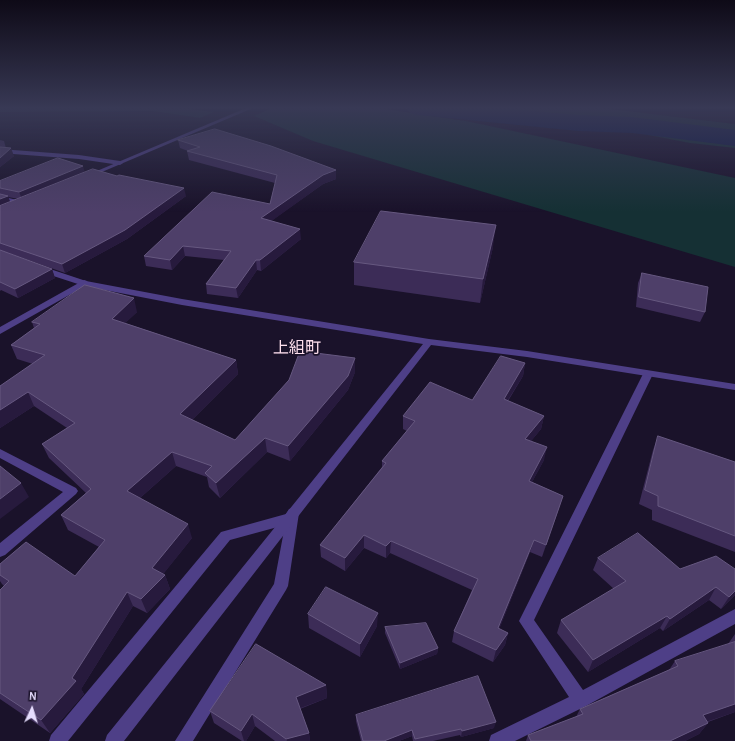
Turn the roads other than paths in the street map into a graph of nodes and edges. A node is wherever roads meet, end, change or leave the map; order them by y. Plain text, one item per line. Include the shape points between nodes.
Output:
1 (169, 143) edge
2 (0, 151) edge
3 (120, 163) junction
4 (78, 180) edge
5 (0, 198) edge
6 (12, 208) edge
7 (30, 266) edge
8 (84, 283) junction
9 (0, 331) edge
10 (429, 342) junction
11 (648, 374) junction
12 (735, 387) edge
13 (0, 453) edge
14 (291, 516) junction
15 (0, 551) edge
16 (735, 616) edge
17 (580, 700) junction
18 (57, 741) edge
19 (113, 741) edge
20 (183, 741) edge
21 (497, 741) edge

1 - 3 street
2 - 3 street
3 - 4 street
5 - 6 street via 27,202
7 - 8 street
8 - 9 street
8 - 10 street via 182,302
10 - 11 street via 527,354
10 - 14 street
11 - 12 street
11 - 17 street via 526,621
13 - 15 street via 72,491
14 - 18 street via 226,536
14 - 19 street
14 - 20 street via 281,586
16 - 17 street
17 - 21 street

